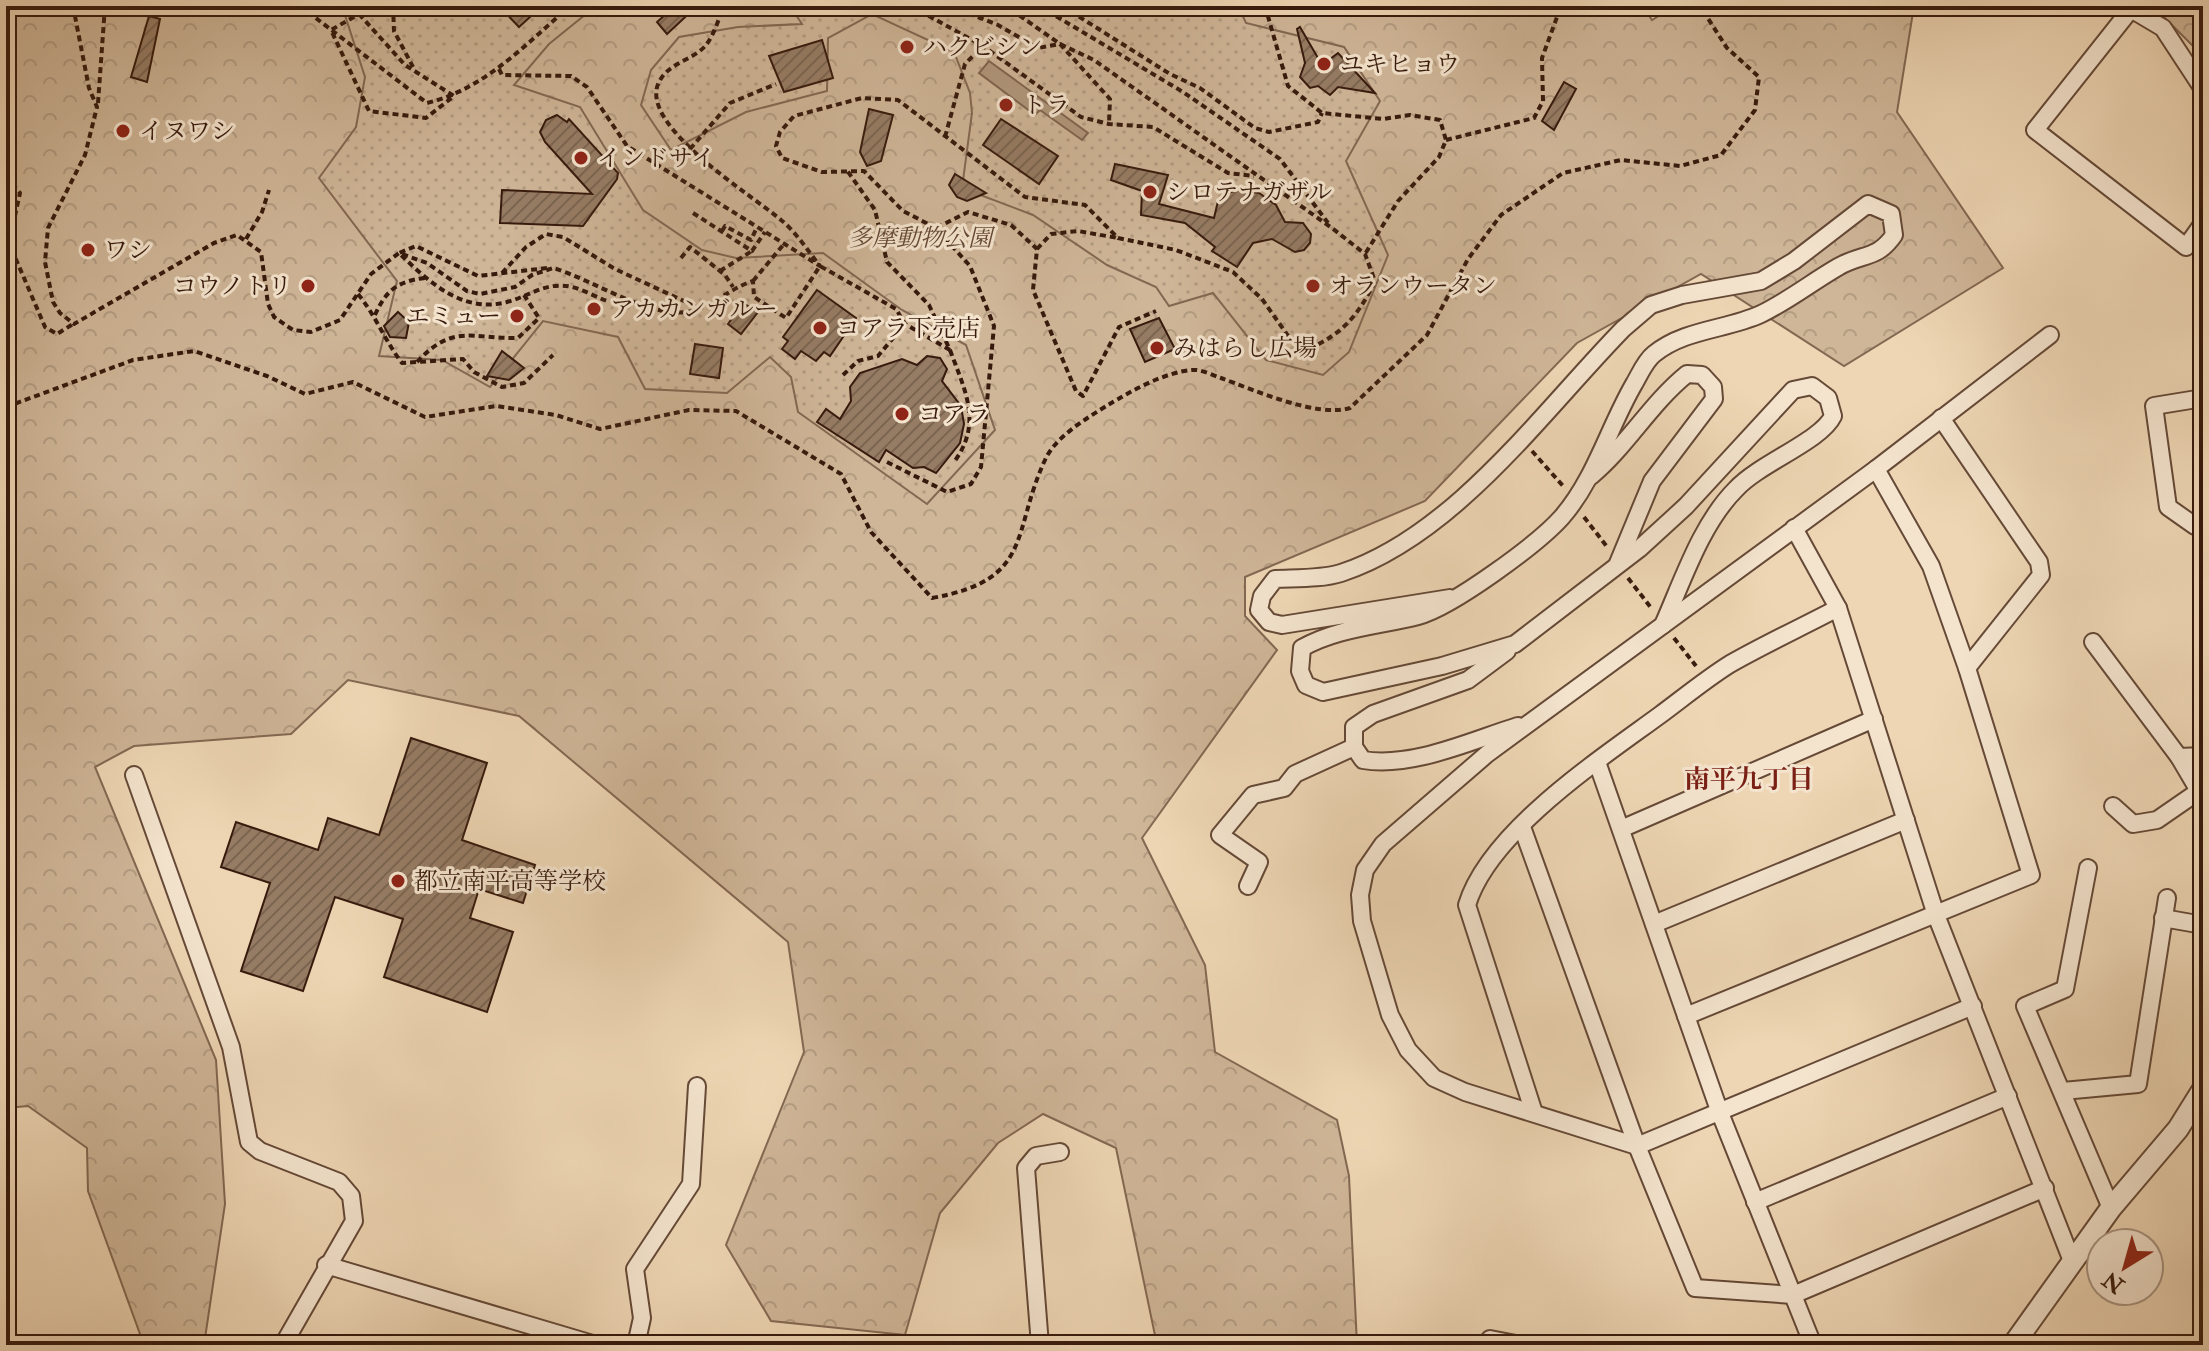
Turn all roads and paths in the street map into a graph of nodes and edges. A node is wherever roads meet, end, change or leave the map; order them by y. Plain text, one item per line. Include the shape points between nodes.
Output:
1 (73, 6) edge
2 (105, 6) edge
3 (300, 6) edge
4 (393, 6) edge
5 (570, 6) edge
6 (724, 6) edge
7 (911, 6) edge
8 (950, 6) edge
9 (1006, 6) edge
10 (1039, 6) edge
11 (1062, 6) edge
12 (1265, 6) edge
13 (1561, 6) edge
14 (1700, 6) edge
15 (331, 30) junction
16 (1060, 44) junction
17 (983, 46) junction
18 (414, 69) junction
19 (499, 69) junction
20 (776, 84) dead end
21 (2203, 89) edge
22 (454, 96) junction
23 (97, 107) junction
24 (1322, 113) junction
25 (1109, 124) junction
26 (945, 137) junction
27 (1446, 140) junction
28 (690, 149) junction
29 (846, 169) junction
30 (6, 176) edge
31 (1256, 176) junction
32 (269, 190) dead end
33 (693, 213) dead end
34 (2203, 223) edge
35 (757, 227) junction
36 (936, 228) junction
37 (1332, 228) junction
38 (722, 231) junction
39 (765, 232) junction
40 (1118, 238) junction
41 (246, 239) junction
42 (784, 244) junction
43 (1037, 249) junction
44 (752, 251) junction
45 (399, 253) junction
46 (1365, 254) junction
47 (681, 258) dead end
48 (820, 266) junction
49 (553, 268) junction
50 (720, 271) junction
51 (500, 274) junction
52 (425, 278) junction
53 (753, 281) junction
54 (733, 287) junction
55 (358, 294) junction
56 (524, 295) junction
57 (607, 301) dead end
58 (701, 308) junction
59 (1156, 311) dead end
60 (375, 315) junction
61 (74, 324) junction
62 (905, 324) junction
63 (2050, 335) dead end
64 (950, 350) junction
65 (553, 355) dead end
66 (416, 364) junction
67 (843, 375) dead end
68 (2203, 398) edge
69 (6, 407) edge
70 (1941, 418) junction
71 (1532, 450) dead end
72 (887, 462) dead end
73 (954, 462) dead end
74 (1876, 469) junction
75 (1587, 479) junction
76 (1569, 493) dead end
77 (1582, 515) dead end
78 (2203, 525) edge
79 (1794, 528) junction
80 (1618, 564) junction
81 (1450, 598) junction
82 (1651, 608) dead end
83 (1838, 608) junction
84 (1663, 625) junction
85 (2093, 642) dead end
86 (1515, 644) junction
87 (1967, 668) junction
88 (1708, 680) junction
89 (1874, 719) junction
90 (1531, 722) junction
91 (1354, 747) junction
92 (2203, 756) edge
93 (2179, 757) junction
94 (1597, 762) junction
95 (134, 775) dead end
96 (2113, 806) dead end
97 (1906, 820) junction
98 (1522, 827) junction
99 (1621, 829) junction
100 (2088, 868) dead end
101 (1248, 886) dead end
102 (2167, 898) dead end
103 (1936, 915) junction
104 (2163, 918) junction
105 (1654, 924) junction
106 (2203, 925) edge
107 (1973, 1006) junction
108 (1686, 1016) junction
109 (697, 1086) dead end
110 (2203, 1089) edge
111 (2063, 1091) junction
112 (2008, 1096) junction
113 (1534, 1113) junction
114 (1720, 1113) junction
115 (1637, 1146) junction
116 (1060, 1152) dead end
117 (2045, 1188) junction
118 (1755, 1202) junction
119 (2111, 1208) junction
120 (2072, 1261) junction
121 (326, 1265) junction
122 (1793, 1295) junction
123 (283, 1345) edge
124 (596, 1345) edge
125 (636, 1345) edge
126 (1040, 1345) edge
127 (1489, 1345) edge
128 (1521, 1345) edge
129 (1813, 1345) edge
130 (2013, 1345) edge

1 - 23 path
2 - 23 path
3 - 15 path
4 - 18 path via 394,31
5 - 19 path
6 - 28 path via 706,46 676,63 659,80 654,95 658,111
7 - 17 path
8 - 16 path via 1038,48
9 - 16 path
10 - 37 path via 1183,92 1280,159
11 - 24 path via 1200,88 1255,128 1269,132 1304,127 1318,122
12 - 24 path via 1288,86
13 - 27 path via 1542,58 1543,101 1534,118
14 - 69 path via 1727,48 1759,77 1755,110 1721,155 1680,166 1621,160 1563,173 1501,215 1468,259 1427,335 1350,408 1338,411 1283,400 1195,369 1167,376 1110,404 1071,431 1045,458 1021,538 1004,568 956,594 932,598 871,532 841,474 736,411 689,410 600,429 556,415 496,406 425,417 353,382 305,394 194,351 133,360
15 - 18 path via 359,14 384,45
15 - 22 path via 427,103
15 - 22 path via 369,111 426,118
16 - 25 path via 1110,99
16 - 31 path via 1094,60
17 - 25 path via 1081,117
17 - 26 path via 965,64
18 - 22 path
19 - 22 path
19 - 35 path via 502,75 571,76 587,87 627,146
20 - 28 path via 730,103
21 - 34 street via 2163,28 2131,9 2035,130 2186,247
23 - 61 path via 85,155 48,228 48,288 60,313
24 - 27 path via 1440,120
25 - 31 path via 1153,127 1228,173
26 - 29 path via 898,100 862,98 794,116 780,132 776,146 782,158 822,172
26 - 40 path via 1025,197 1085,205
27 - 46 path via 1439,157 1398,201
28 - 48 path via 784,222
29 - 36 path via 864,171 903,211
29 - 64 path via 875,210 887,262 929,305
30 - 61 path via 20,193 9,243 45,327 57,334
31 - 37 path
32 - 41 path
33 - 38 path
35 - 38 path via 751,240 725,226
35 - 39 path
36 - 43 path via 968,212 1011,225
36 - 72 path via 970,266 994,326 981,467 971,484 947,492
37 - 46 path
38 - 44 path
39 - 42 path
39 - 44 path
40 - 43 path via 1078,231 1051,234
40 - 46 path via 1176,250 1233,272 1262,299 1291,340 1310,348 1335,338 1365,302 1375,281
41 - 55 path via 261,252 274,317 293,330 311,332 340,320
41 - 61 path via 237,235 214,243
42 - 48 path
42 - 53 path
43 - 59 path via 1033,290 1076,391 1083,396 1119,327
44 - 50 path
45 - 49 path via 480,294 515,287
45 - 51 path via 416,246 478,276
45 - 52 path
45 - 55 path via 371,274
47 - 50 path via 690,247
48 - 53 path via 786,318 754,297
48 - 62 path via 896,309
49 - 51 path
49 - 58 path via 668,312
50 - 54 path
51 - 58 path via 546,234 563,237 615,269
52 - 56 path via 466,302 507,302
52 - 60 path via 404,281 384,294
53 - 54 path
54 - 58 path
55 - 60 path
56 - 57 path via 544,286 571,287
56 - 66 path via 539,318 518,338 455,334
60 - 66 path via 386,343 402,363
62 - 64 path
62 - 67 path via 878,356 858,361
63 - 70 street
64 - 73 path via 971,409 966,445
65 - 66 path via 524,383 502,387 474,372 463,359
68 - 78 street via 2154,406 2168,507 2195,526
70 - 74 street
70 - 87 street via 2039,562 2041,575
71 - 76 path
74 - 79 street
74 - 87 street via 1931,566
75 - 80 street via 1610,461 1687,374 1702,375 1713,387 1714,399 1700,422 1652,481
75 - 81 street via 1562,517 1524,550
75 - 81 street via 1651,356 1677,339 1758,315 1841,265 1883,251 1894,235 1891,214 1868,204 1761,281 1651,305 1443,516 1384,556 1338,574 1275,579 1259,610 1269,622 1282,625
77 - 80 path
79 - 83 street
79 - 84 street
80 - 82 path
80 - 84 street via 1686,506 1793,390 1812,386 1828,398 1833,416 1827,429 1769,461 1735,489 1714,517
80 - 86 street
81 - 86 street via 1422,615 1322,636 1302,648 1300,671 1306,685 1323,692 1365,684
83 - 88 street
83 - 89 street
84 - 88 path
84 - 90 street
85 - 93 street
86 - 91 street via 1468,680 1373,714 1354,727
87 - 103 street via 2031,875
88 - 94 street
89 - 97 street
89 - 99 street
90 - 91 street via 1433,753 1380,763 1363,760
90 - 113 street via 1383,844 1365,870 1360,895 1362,921 1390,1015 1408,1050 1434,1078
91 - 101 street via 1295,774 1284,788 1253,795 1220,835 1259,862
92 - 93 street
93 - 96 street via 2199,791 2157,820 2133,824
94 - 98 street
94 - 99 street
95 - 121 street via 231,1047 249,1142 339,1182 351,1196 354,1221
97 - 103 street
97 - 105 street
98 - 113 street via 1474,882 1467,905
98 - 115 street
99 - 105 street
100 - 111 street via 2065,989 2025,1006
102 - 104 street
103 - 107 street
103 - 108 street
104 - 106 street
104 - 111 street via 2138,1084
105 - 108 street
107 - 112 street
107 - 114 street
108 - 114 street
109 - 125 street via 691,1184 635,1269 642,1318
110 - 119 street via 2178,1129
111 - 119 street
112 - 117 street
112 - 118 street
113 - 115 street
114 - 115 street
114 - 118 street
115 - 122 street via 1695,1288
116 - 126 street via 1036,1156 1026,1168
117 - 120 street
117 - 122 street
118 - 122 street
119 - 120 street
120 - 130 street
121 - 123 street
121 - 124 street
122 - 129 street
127 - 128 street via 1490,1339

